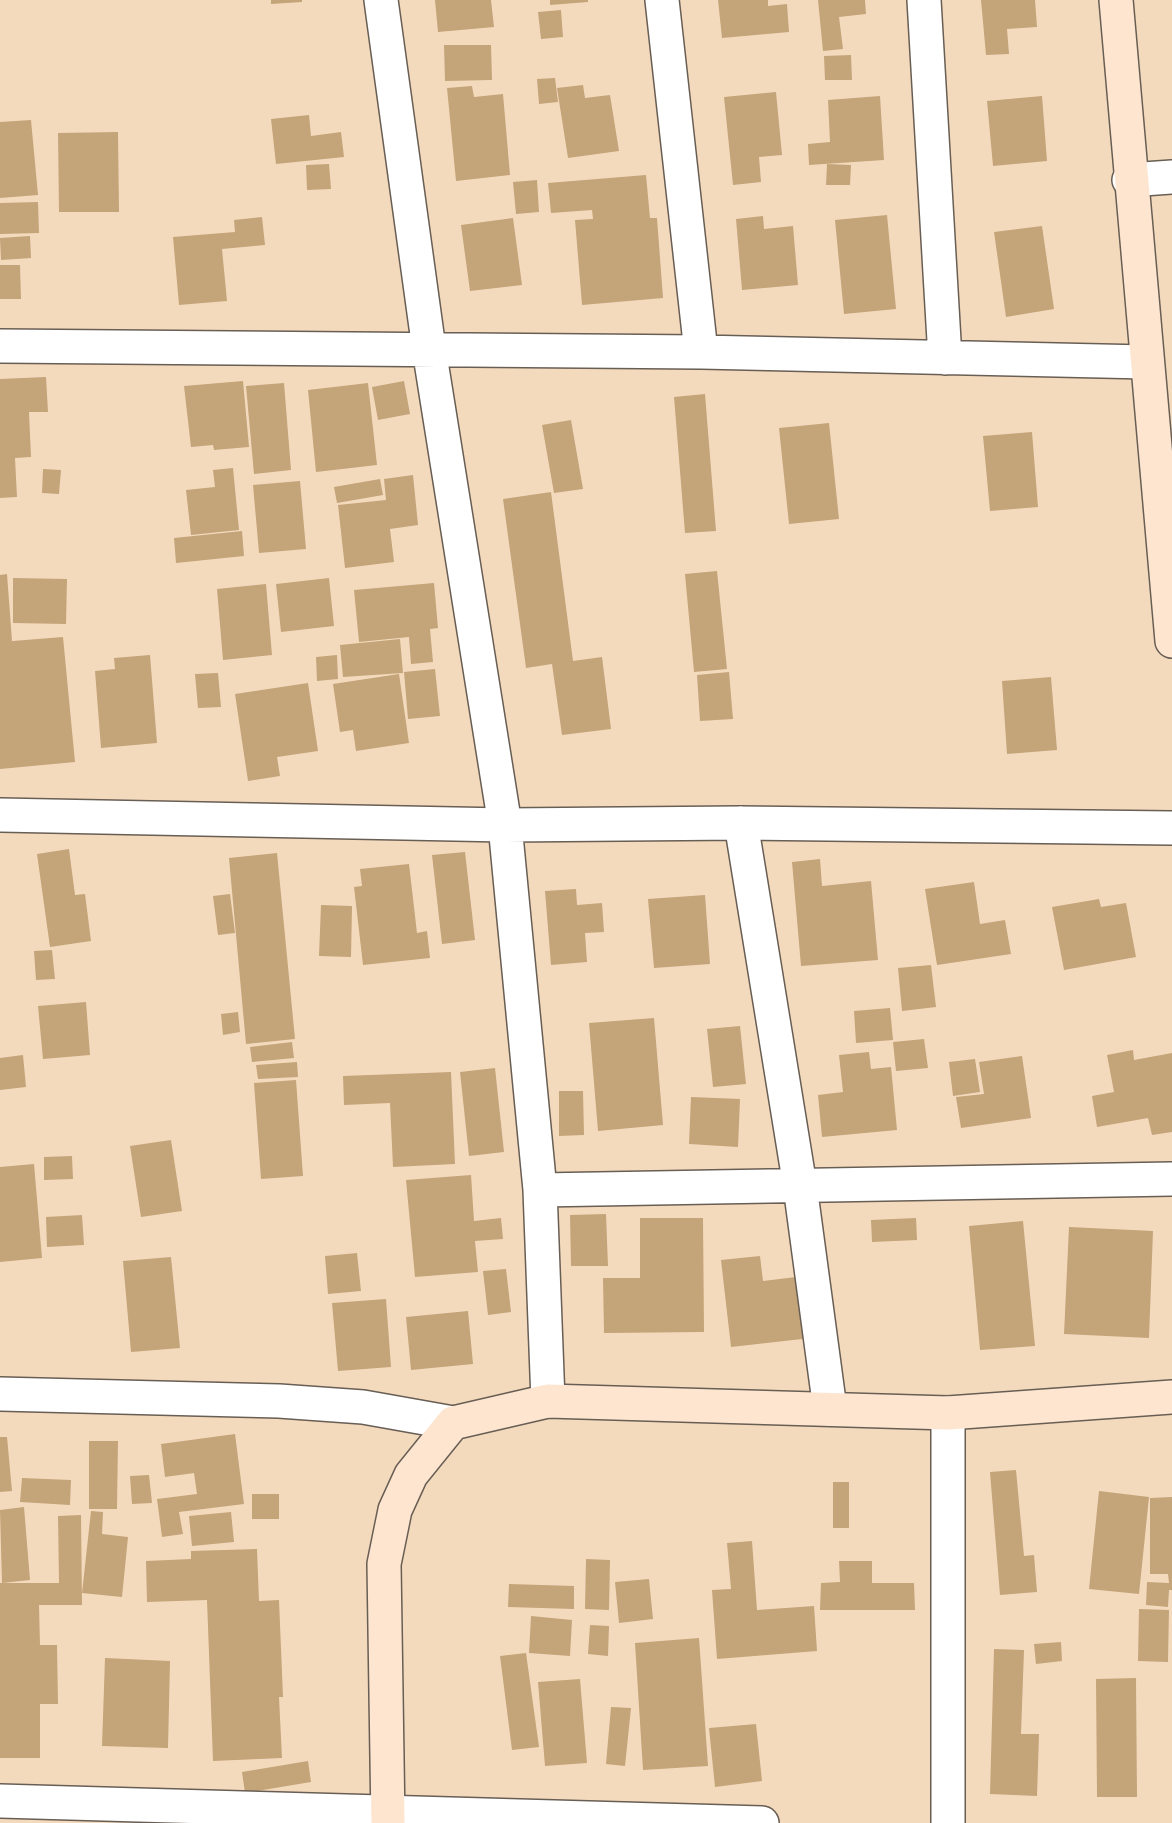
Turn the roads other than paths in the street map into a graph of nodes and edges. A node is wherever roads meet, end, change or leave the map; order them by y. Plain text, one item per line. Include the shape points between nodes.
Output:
1 (381, 0) edge
2 (662, 0) edge
3 (924, 0) edge
4 (1116, 0) edge
5 (1172, 177) edge
6 (1129, 180) junction
7 (0, 346) edge
8 (429, 349) junction
9 (701, 352) junction
10 (945, 358) junction
11 (1146, 362) junction
12 (1172, 642) edge
13 (0, 815) edge
14 (741, 823) junction
15 (505, 825) junction
16 (1172, 828) edge
17 (1172, 1179) edge
18 (800, 1186) junction
19 (540, 1190) junction
20 (0, 1394) edge
21 (1172, 1397) edge
22 (548, 1401) junction
23 (830, 1409) junction
24 (948, 1413) junction
25 (453, 1423) junction
26 (0, 1802) edge
27 (388, 1819) edge
28 (762, 1823) edge
29 (948, 1823) edge

1 - 8 street
2 - 9 street
3 - 10 street
4 - 6 main road
5 - 6 street
6 - 11 main road
7 - 8 street
8 - 9 street
8 - 15 street
9 - 10 street
10 - 11 street
11 - 12 main road
13 - 15 street
14 - 15 street
14 - 16 street
14 - 18 street
15 - 19 street
17 - 18 street
18 - 19 street
18 - 23 street
19 - 22 street
20 - 25 street via 279,1401 363,1407
21 - 24 main road
22 - 23 main road
22 - 25 main road
23 - 24 main road
24 - 29 street
25 - 27 main road via 411,1474 395,1510 384,1564
26 - 27 street
27 - 28 street

